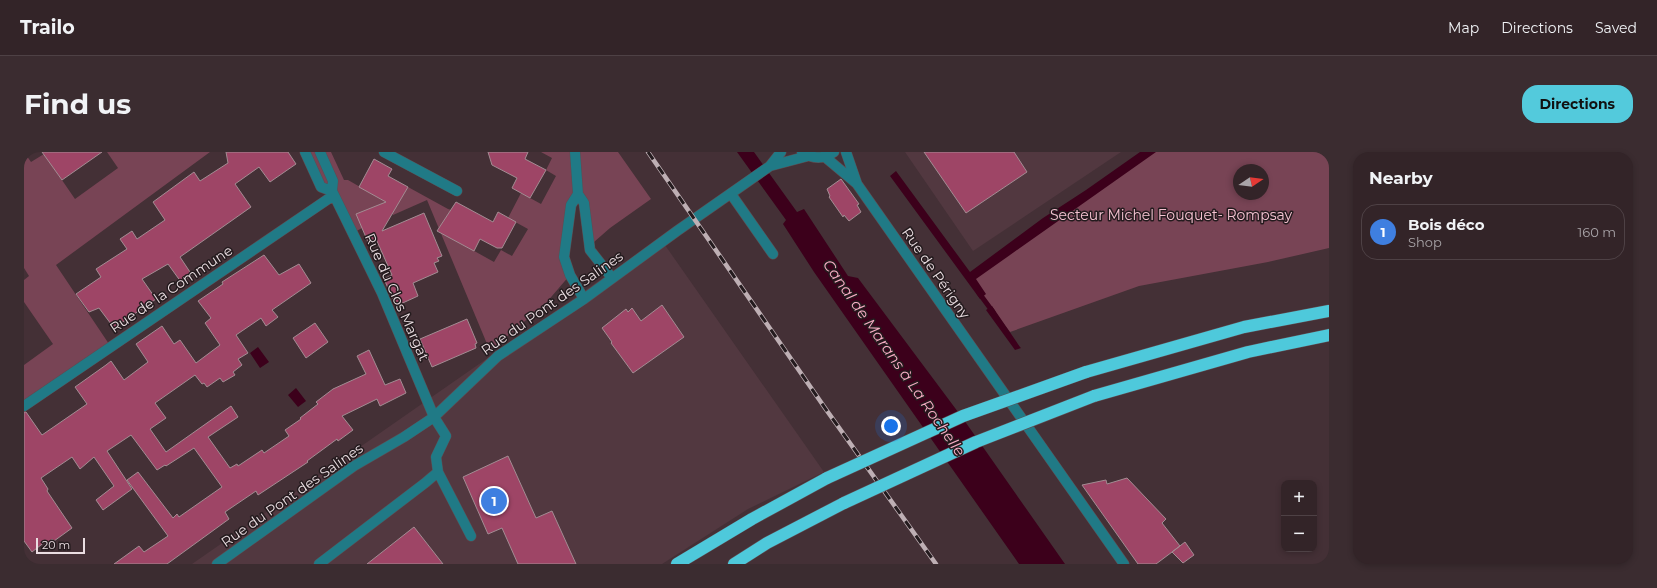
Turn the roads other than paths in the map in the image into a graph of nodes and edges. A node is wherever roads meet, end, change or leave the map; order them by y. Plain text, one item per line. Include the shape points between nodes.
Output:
1 (304, 152) edge
2 (320, 152) edge
3 (384, 152) edge
4 (575, 152) edge
5 (781, 152) edge
6 (834, 152) edge
7 (846, 152) edge
8 (805, 154) edge
9 (825, 157) junction
10 (770, 166) junction
11 (857, 184) junction
12 (457, 191) dead end
13 (333, 193) junction
14 (578, 194) junction
15 (731, 194) junction
16 (773, 254) dead end
17 (612, 278) junction
18 (584, 299) junction
19 (1329, 310) edge
20 (1329, 335) edge
21 (24, 406) edge
22 (434, 417) junction
23 (438, 472) junction
24 (472, 536) dead end
25 (217, 564) edge
26 (319, 564) edge
27 (677, 564) edge
28 (734, 564) edge
29 (1124, 564) edge

1 - 13 street, Rue du Clos Margat via 321,187
2 - 13 street, Rue du Clos Margat via 333,181
3 - 12 street
4 - 14 street
5 - 10 street, Rue du Pont des Salines
6 - 9 street
7 - 11 street, Rue de Périgny
8 - 9 street, Rue du Pont des Salines via 816,158
8 - 10 street, Rue du Pont des Salines
9 - 11 street, Rue de Périgny
10 - 15 street, Rue du Pont des Salines
11 - 29 street, Rue de Périgny
13 - 21 street, Rue de la Commune
13 - 22 street, Rue du Clos Margat via 382,293
14 - 17 street via 584,203 590,250
14 - 18 street via 571,204 564,257
15 - 16 street
15 - 17 street, Rue du Pont des Salines
17 - 18 street, Rue du Pont des Salines
18 - 22 street, Rue du Pont des Salines via 498,356
19 - 27 highway, bridge via 1244,327 1086,372 963,416 828,478
20 - 28 highway, bridge via 1248,352 1094,396 976,442 844,503 767,543
22 - 23 street, Rue du Clos Margat via 446,436 436,457
22 - 25 street, Rue du Pont des Salines via 354,466
23 - 24 street
23 - 26 street

